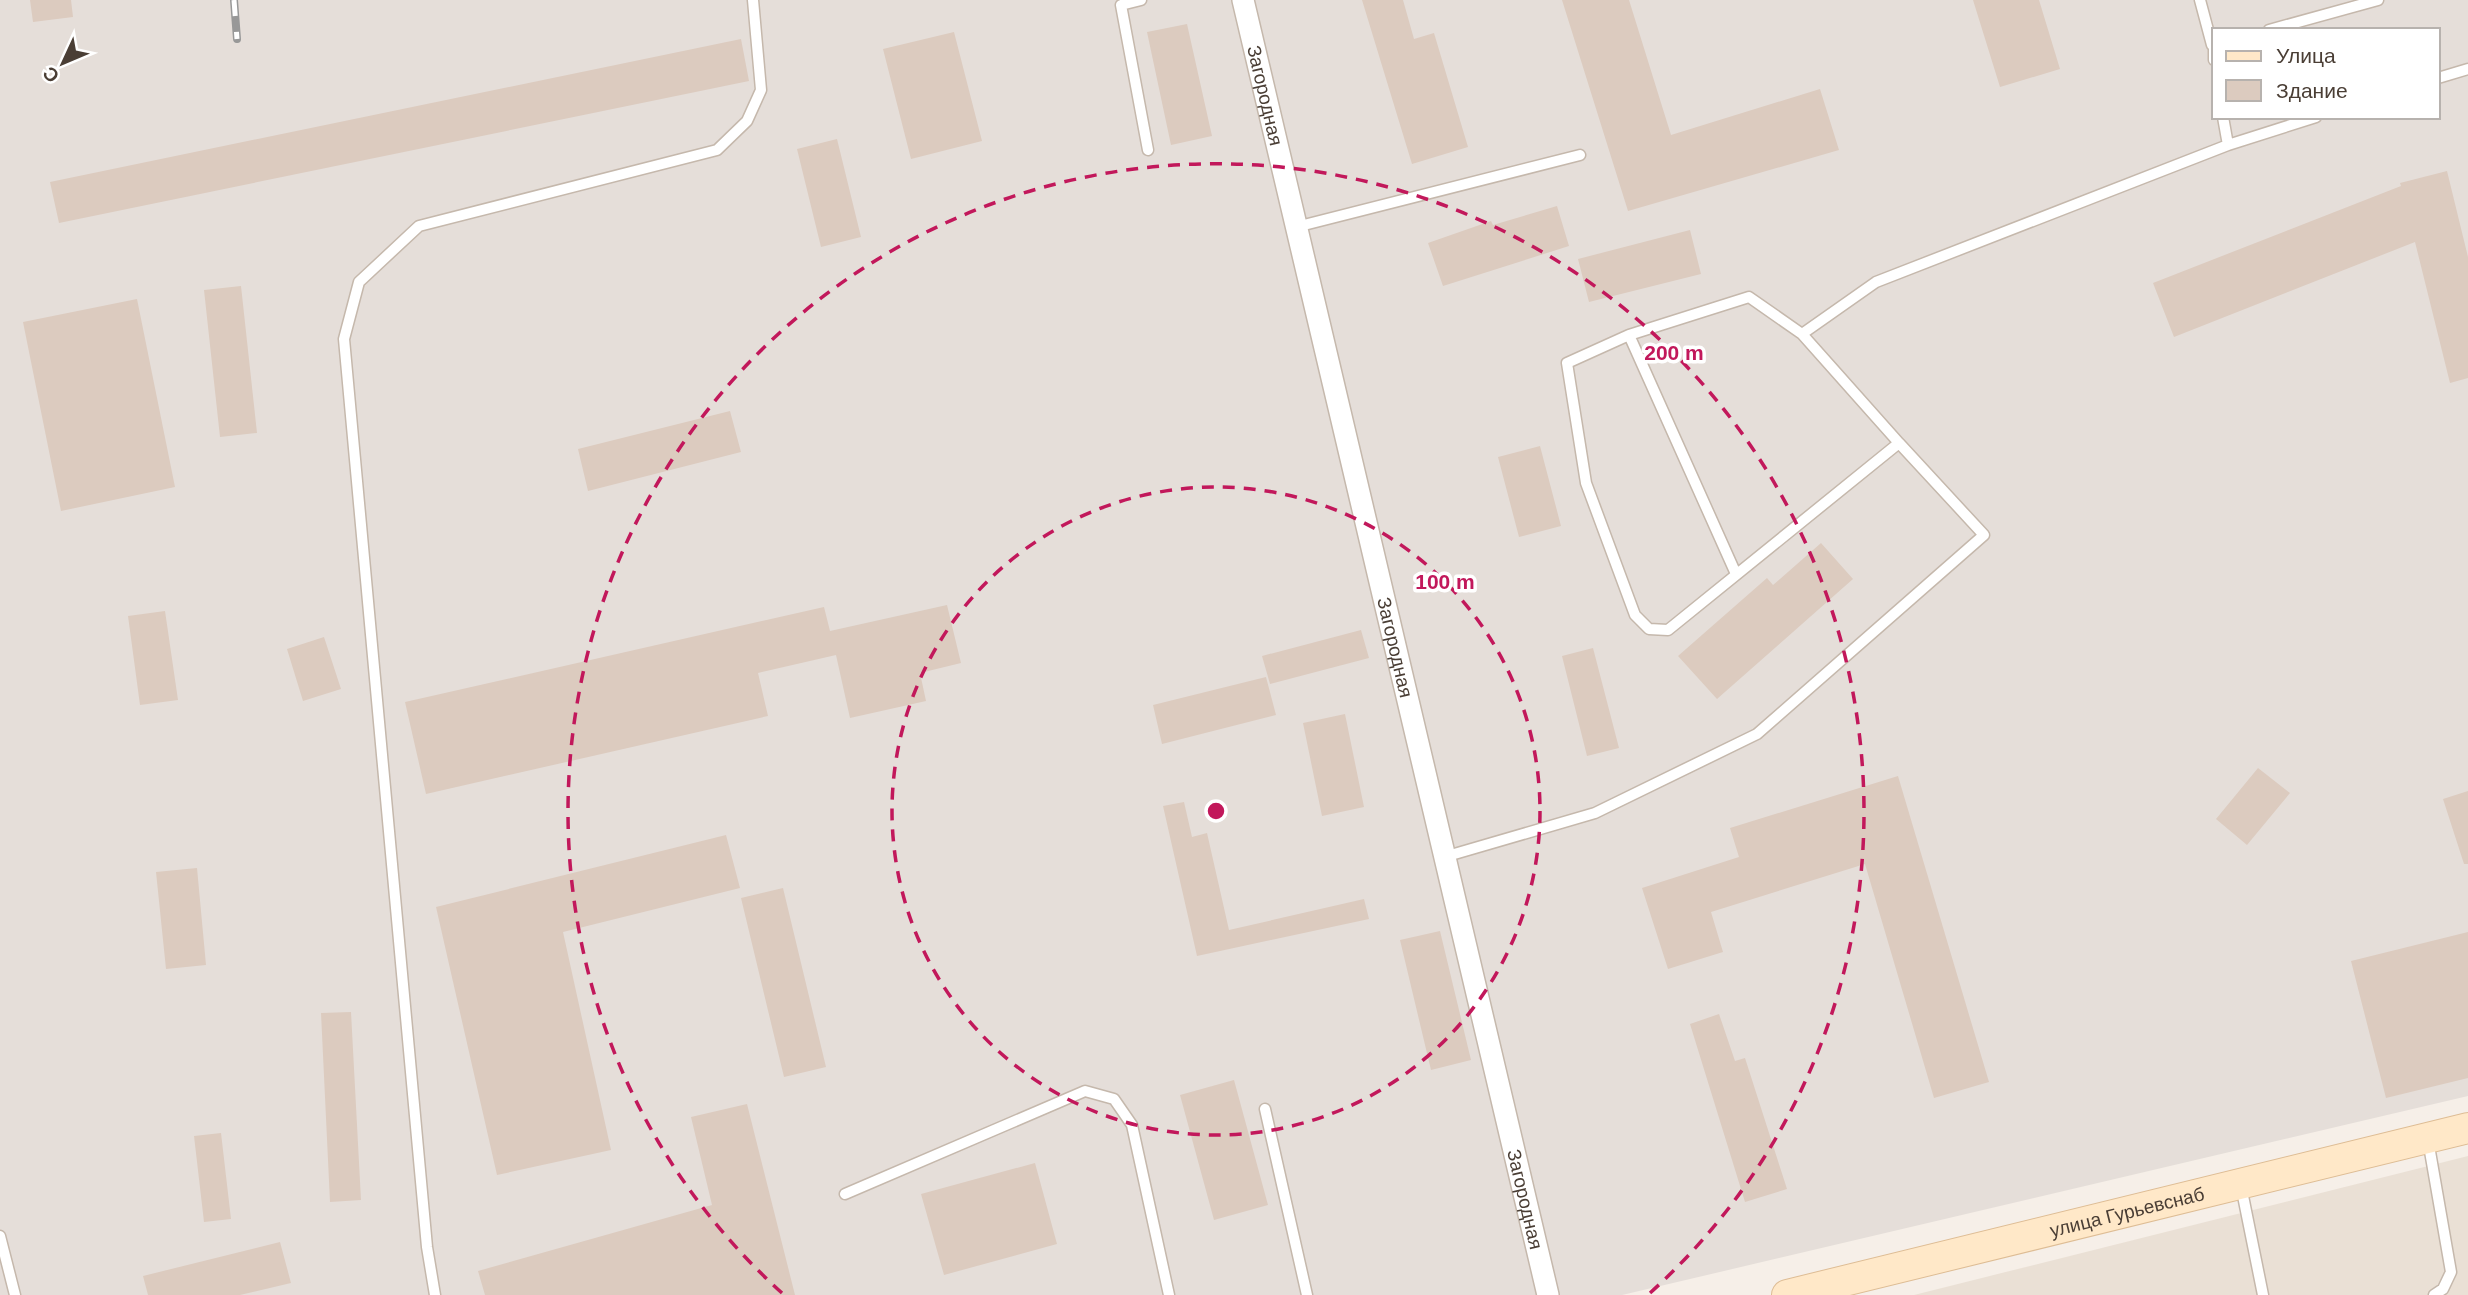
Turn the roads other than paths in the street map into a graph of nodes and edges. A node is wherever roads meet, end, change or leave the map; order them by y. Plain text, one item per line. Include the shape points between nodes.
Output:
1 (753, 0) edge
2 (1141, 0) edge
3 (1243, 0) edge
4 (2200, 0) edge
5 (2378, 0) edge
6 (2276, 28) edge
7 (2212, 42) edge
8 (2468, 69) edge
9 (2440, 77) edge
10 (2223, 119) edge
11 (2310, 119) edge
12 (2228, 145) junction
13 (1148, 150) dead end
14 (1580, 155) dead end
15 (1296, 227) junction
16 (1802, 334) junction
17 (1629, 335) junction
18 (1899, 443) junction
19 (1735, 574) junction
20 (1443, 857) junction
21 (1265, 1109) dead end
22 (2468, 1128) edge
23 (2427, 1138) junction
24 (2240, 1184) junction
25 (845, 1194) dead end
26 (0, 1236) edge
27 (1804, 1293) edge
28 (15, 1295) edge
29 (435, 1295) edge
30 (1169, 1295) edge
31 (1307, 1295) edge
32 (1548, 1295) edge
33 (2263, 1295) edge
34 (2434, 1295) edge

1 - 29 lane via 761,90 747,121 718,150 419,226 359,282 344,339
2 - 13 lane via 1121,5
3 - 15 street, Загородная
4 - 7 lane
5 - 6 lane
8 - 9 lane
10 - 12 lane
11 - 12 lane
12 - 16 lane via 1876,282
14 - 15 lane
15 - 20 street, Загородная
16 - 17 lane via 1749,297
16 - 18 lane
17 - 19 lane
17 - 19 lane via 1567,363 1586,483 1636,615 1649,629 1668,631
18 - 19 lane
18 - 20 lane via 1984,535 1757,734 1595,813
20 - 32 street, Загородная
21 - 31 lane
22 - 23 street, улица Гурьевснаб
23 - 24 street, улица Гурьевснаб
23 - 34 lane via 2451,1272 2443,1289
24 - 27 street, улица Гурьевснаб
24 - 33 lane
25 - 30 lane via 1085,1091 1114,1099 1132,1125
26 - 28 lane

